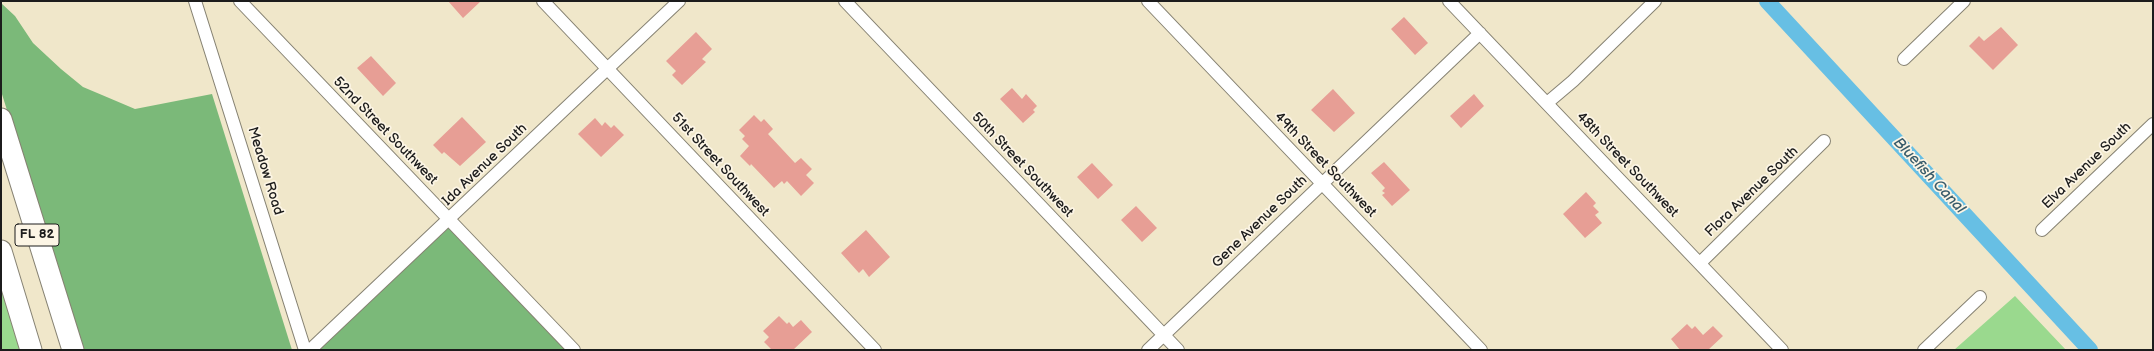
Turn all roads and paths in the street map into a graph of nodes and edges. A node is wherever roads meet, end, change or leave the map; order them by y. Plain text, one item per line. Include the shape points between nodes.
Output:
1 (195, 1) edge
2 (240, 1) edge
3 (544, 1) edge
4 (679, 1) edge
5 (845, 1) edge
6 (1148, 1) edge
7 (1449, 1) edge
8 (1656, 1) edge
9 (1964, 1) edge
10 (1480, 33) junction
11 (1904, 59) dead end
12 (608, 68) junction
13 (1547, 103) junction
14 (1, 119) edge
15 (2153, 124) edge
16 (1824, 141) dead end
17 (1323, 183) junction
18 (449, 220) junction
19 (2042, 230) dead end
20 (1, 251) edge
21 (1700, 263) junction
22 (1980, 297) dead end
23 (1164, 335) junction
24 (31, 350) edge
25 (73, 350) edge
26 (305, 350) edge
27 (310, 350) edge
28 (574, 350) edge
29 (875, 350) edge
30 (1148, 350) edge
31 (1178, 350) edge
32 (1481, 350) edge
33 (1782, 350) edge
34 (1924, 350) edge

1 - 26 street, Meadow Road
2 - 18 street, 52nd Street Southwest
3 - 12 street, 51st Street Southwest
4 - 12 street, Ida Avenue South
5 - 23 street, 50th Street Southwest
6 - 17 street, 49th Street Southwest
7 - 10 street, 48th Street Southwest
8 - 13 street
9 - 11 street
10 - 13 street, 48th Street Southwest
10 - 17 street, Gene Avenue South
12 - 18 street, Ida Avenue South
12 - 29 street, 51st Street Southwest
13 - 21 street, 48th Street Southwest
14 - 25 highway, FL 82
15 - 19 street, Elva Avenue South
16 - 21 street, Flora Avenue South
17 - 23 street, Gene Avenue South
17 - 32 street, 49th Street Southwest
18 - 27 street, Ida Avenue South
18 - 28 street, 52nd Street Southwest
20 - 24 highway, FL 82
21 - 33 street, 48th Street Southwest
22 - 34 street
23 - 30 street, Gene Avenue South
23 - 31 street, 50th Street Southwest

